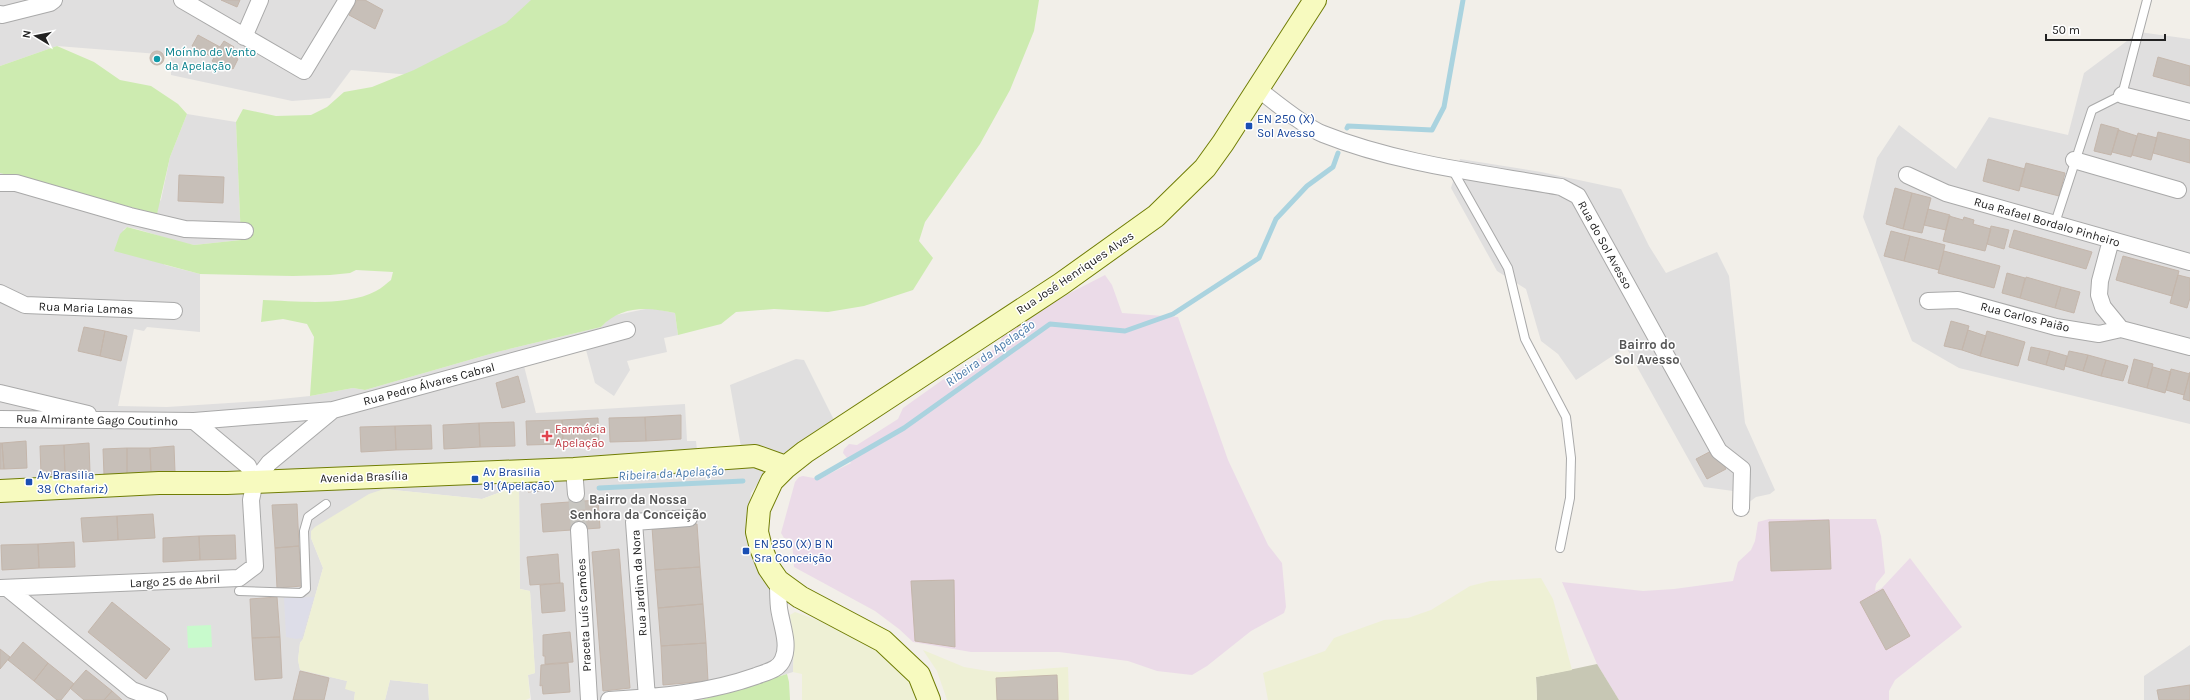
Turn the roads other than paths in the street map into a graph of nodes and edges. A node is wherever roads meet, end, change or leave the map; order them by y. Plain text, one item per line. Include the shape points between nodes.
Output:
1 (54, 0) edge
2 (182, 0) edge
3 (260, 0) edge
4 (346, 0) edge
5 (1315, 0) edge
6 (2147, 0) edge
7 (1, 17) edge
8 (244, 37) junction
9 (1258, 89) junction
10 (2122, 95) junction
11 (2190, 112) edge
12 (2074, 160) junction
13 (1451, 168) junction
14 (1907, 175) dead end
15 (0, 182) edge
16 (2178, 190) dead end
17 (2055, 223) junction
18 (245, 230) dead end
19 (2111, 240) junction
20 (2190, 262) edge
21 (0, 293) edge
22 (1928, 301) dead end
23 (174, 310) dead end
24 (2122, 329) junction
25 (627, 330) dead end
26 (2190, 347) edge
27 (0, 393) edge
28 (333, 410) junction
29 (0, 419) edge
30 (118, 421) junction
31 (194, 421) junction
32 (574, 469) junction
33 (779, 474) junction
34 (255, 481) junction
35 (0, 491) edge
36 (576, 494) tunnel mouth
37 (326, 504) dead end
38 (1741, 508) dead end
39 (689, 518) dead end
40 (579, 530) tunnel mouth
41 (1560, 548) dead end
42 (778, 581) junction
43 (4, 588) edge
44 (239, 591) dead end
45 (648, 698) junction
46 (158, 700) edge
47 (589, 700) edge
48 (609, 700) edge
49 (929, 700) edge

1 - 7 street
2 - 8 street
3 - 8 street
4 - 8 street via 304,71
5 - 9 main road, Rua José Henriques Alves
6 - 10 lane
9 - 13 street, Rua do Sol Avesso via 1322,133 1379,152
9 - 33 main road, Rua José Henriques Alves via 1205,168 1156,216 1061,284 805,452
10 - 11 street
10 - 12 lane via 2092,110
12 - 16 street
12 - 17 lane
13 - 38 street, Rua do Sol Avesso via 1562,187 1578,196 1719,451 1742,469
13 - 41 lane via 1508,268 1525,339 1566,417 1571,458 1570,498
14 - 17 street, Rua Rafael Bordalo Pinheiro via 1946,193
15 - 18 street via 16,184 185,229
17 - 19 street, Rua Rafael Bordalo Pinheiro
19 - 20 street, Rua Rafael Bordalo Pinheiro
19 - 24 street via 2100,281 2099,295 2103,306
21 - 23 street, Rua Maria Lamas via 24,305
22 - 24 street, Rua Carlos Paião via 1958,300 2056,327 2099,334
24 - 26 street, Rua Carlos Paião
25 - 28 street, Rua Pedro Álvares Cabral
27 - 30 street
28 - 31 street, Rua Almirante Gago Coutinho
28 - 34 street, Rua Pedro Álvares Cabral via 269,463
29 - 30 street, Rua Almirante Gago Coutinho
30 - 31 street, Rua Almirante Gago Coutinho
31 - 34 street, Rua Almirante Gago Coutinho via 248,466
32 - 33 main road, Avenida Brasília via 755,456
32 - 34 main road, Avenida Brasília
32 - 36 street
33 - 42 main road via 759,509 757,532 764,559
34 - 35 main road, Avenida Brasília
34 - 43 street, Largo 25 de Abril via 251,500 255,566 239,578
37 - 44 lane via 308,517 304,531 306,588 301,593
39 - 45 street, Rua Jardim da Nora via 634,522
40 - 47 street, Praceta Luís Camões
42 - 45 street via 786,652 780,665 774,670 732,685 688,694
42 - 49 main road via 800,597 883,641 919,675
43 - 46 street, Largo 25 de Abril via 132,690
45 - 48 street

